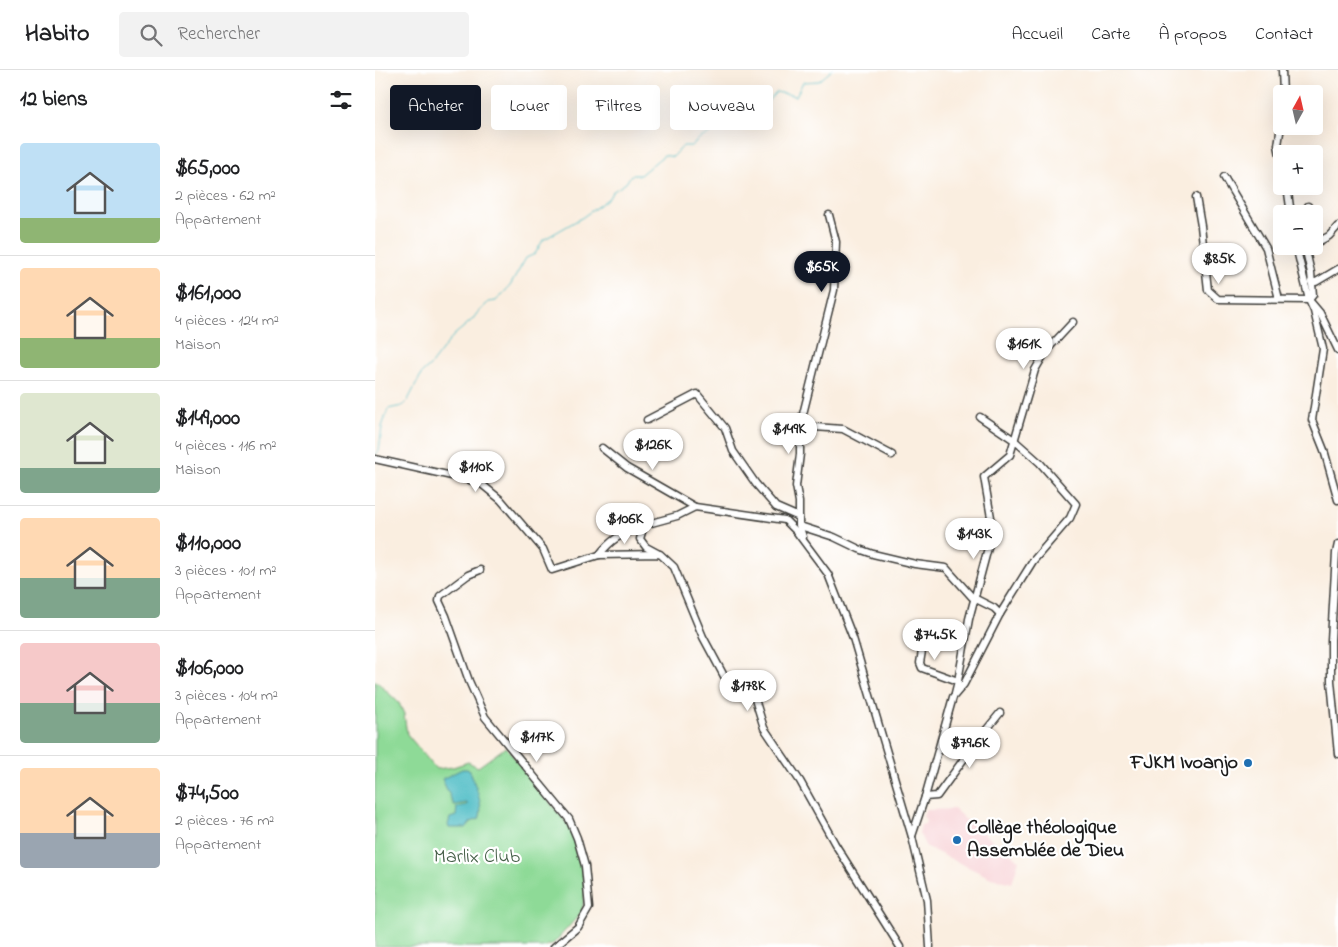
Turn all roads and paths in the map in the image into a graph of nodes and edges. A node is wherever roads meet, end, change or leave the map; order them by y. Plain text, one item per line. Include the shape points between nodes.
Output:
1 (1282, 70) edge
2 (1283, 85) edge
3 (1224, 177) dead end
4 (1195, 197) dead end
5 (829, 215) dead end
6 (1338, 226) edge
7 (1323, 239) edge
8 (1299, 255) edge
9 (1306, 255) edge
10 (1338, 269) edge
11 (1311, 282) junction
12 (1279, 299) junction
13 (1309, 300) junction
14 (1073, 322) dead end
15 (1338, 350) edge
16 (980, 417) dead end
17 (647, 420) dead end
18 (800, 426) junction
19 (1014, 440) junction
20 (602, 448) dead end
21 (892, 455) dead end
22 (375, 459) edge
23 (1338, 500) edge
24 (695, 507) junction
25 (799, 517) junction
26 (644, 525) junction
27 (800, 526) junction
28 (803, 541) junction
29 (1338, 544) edge
30 (660, 554) junction
31 (599, 555) junction
32 (480, 570) dead end
33 (975, 598) junction
34 (1000, 614) junction
35 (925, 633) dead end
36 (958, 681) junction
37 (953, 696) junction
38 (1000, 713) dead end
39 (1338, 754) edge
40 (925, 797) junction
41 (912, 837) junction
42 (554, 947) edge
43 (900, 947) edge
44 (930, 947) edge

1 - 2 street
3 - 12 street via 1266,248
4 - 12 street via 1208,290 1218,299
5 - 18 street via 836,242 834,290
6 - 7 street
8 - 13 street
9 - 11 street
10 - 11 street via 1317,282
11 - 13 street via 1313,295
12 - 13 street
13 - 15 street via 1320,313
13 - 23 street via 1323,349 1312,420
14 - 19 street via 1046,351 1035,370
16 - 19 street
17 - 25 street via 697,394 725,428 733,451 756,484 776,507
18 - 21 street via 843,429
18 - 25 street via 796,486
19 - 33 street via 1010,455 984,477 993,529
19 - 34 street via 1040,463 1075,504 1070,518 1033,561
20 - 24 street via 627,468
22 - 31 street via 479,482 501,500 543,549 552,570
24 - 26 street
24 - 28 street via 785,520
25 - 27 street
26 - 30 street via 640,539 646,547
26 - 31 street via 609,542
27 - 28 street
27 - 33 street via 873,554 945,568
28 - 41 street via 828,574 853,638
29 - 39 street via 1331,681
30 - 31 street
30 - 43 street via 675,568 703,637 724,676 733,686 755,699 764,728 800,781 835,844
32 - 42 street via 440,596 439,601 485,717 569,818 577,838 585,866 589,908 578,927
33 - 34 street
33 - 36 street
34 - 37 street via 964,684
35 - 36 street via 922,668
36 - 37 street
37 - 40 street
38 - 40 street via 937,796
40 - 41 street
41 - 44 street via 927,900

